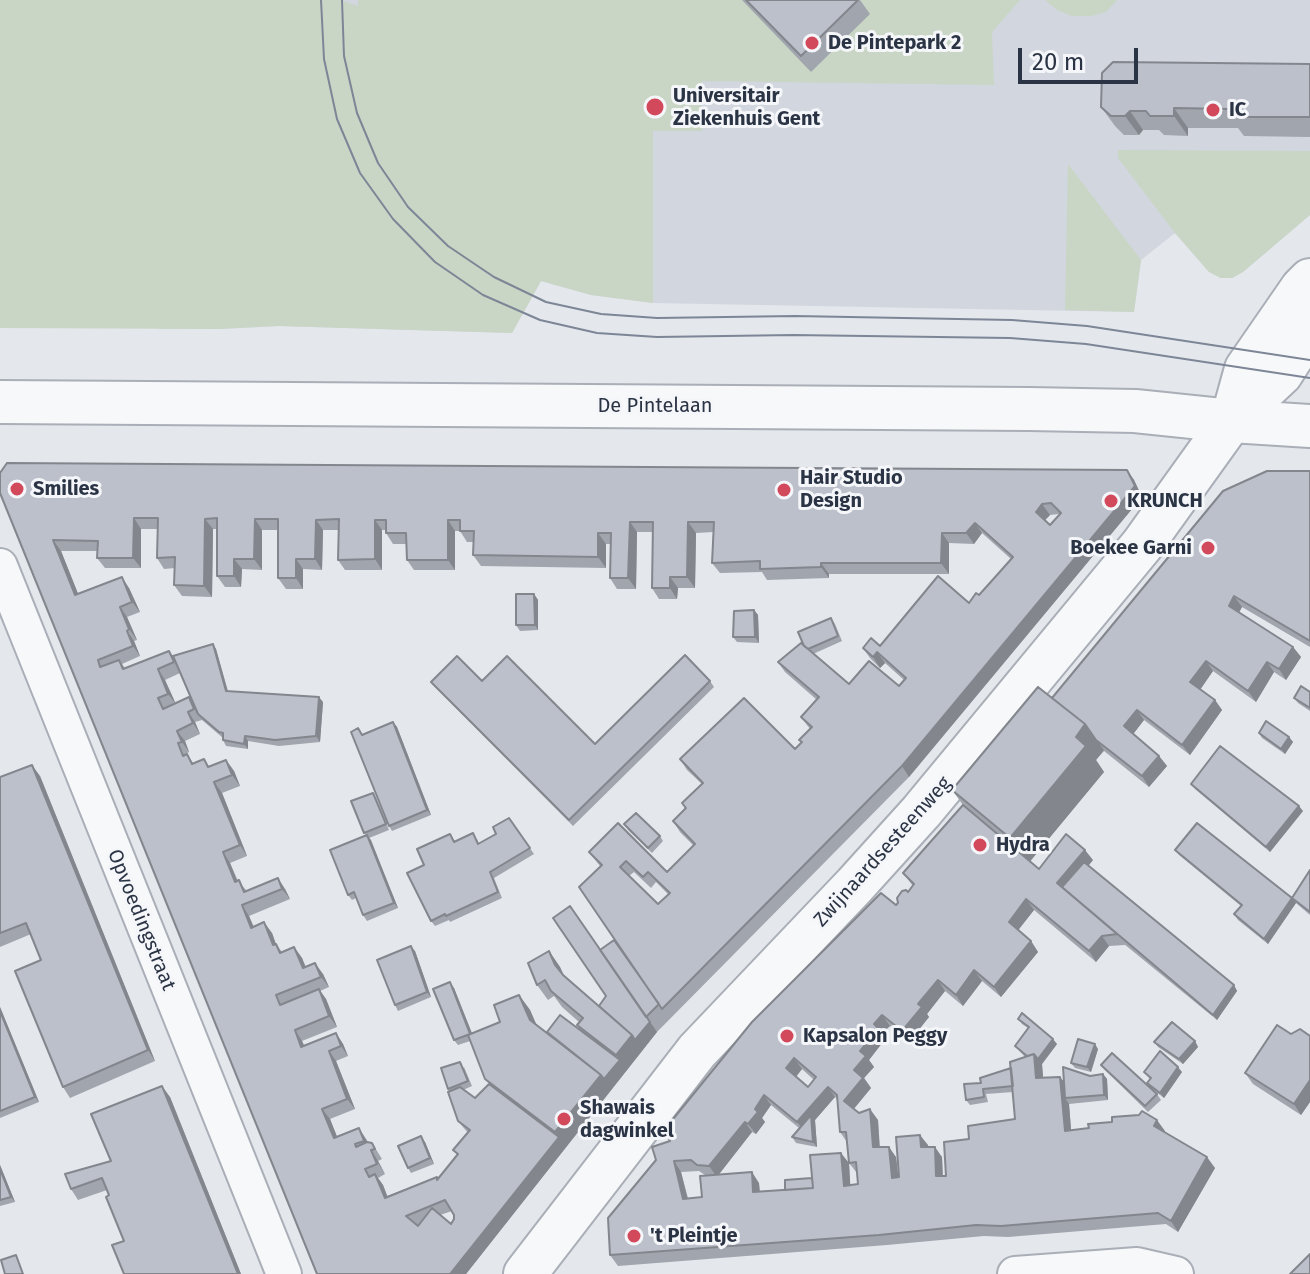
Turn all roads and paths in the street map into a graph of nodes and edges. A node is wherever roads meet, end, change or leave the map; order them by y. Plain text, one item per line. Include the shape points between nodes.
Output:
1 (1310, 280) edge
2 (1310, 329) edge
3 (0, 402) edge
4 (1231, 421) junction
5 (1310, 426) edge
6 (0, 566) edge
7 (531, 1272) edge
8 (284, 1274) edge
9 (1015, 1274) edge
10 (1176, 1274) edge

1 - 4 street, Zwijnaardsesteenweg via 1246,369
2 - 4 street, Zwijnaardsesteenweg via 1281,374
3 - 4 street, De Pintelaan via 1043,409
4 - 5 street, De Pintelaan
4 - 7 street, Zwijnaardsesteenweg via 1142,545 921,812 697,1051
6 - 8 street, Opvoedingstraat
9 - 10 street via 1137,1265

